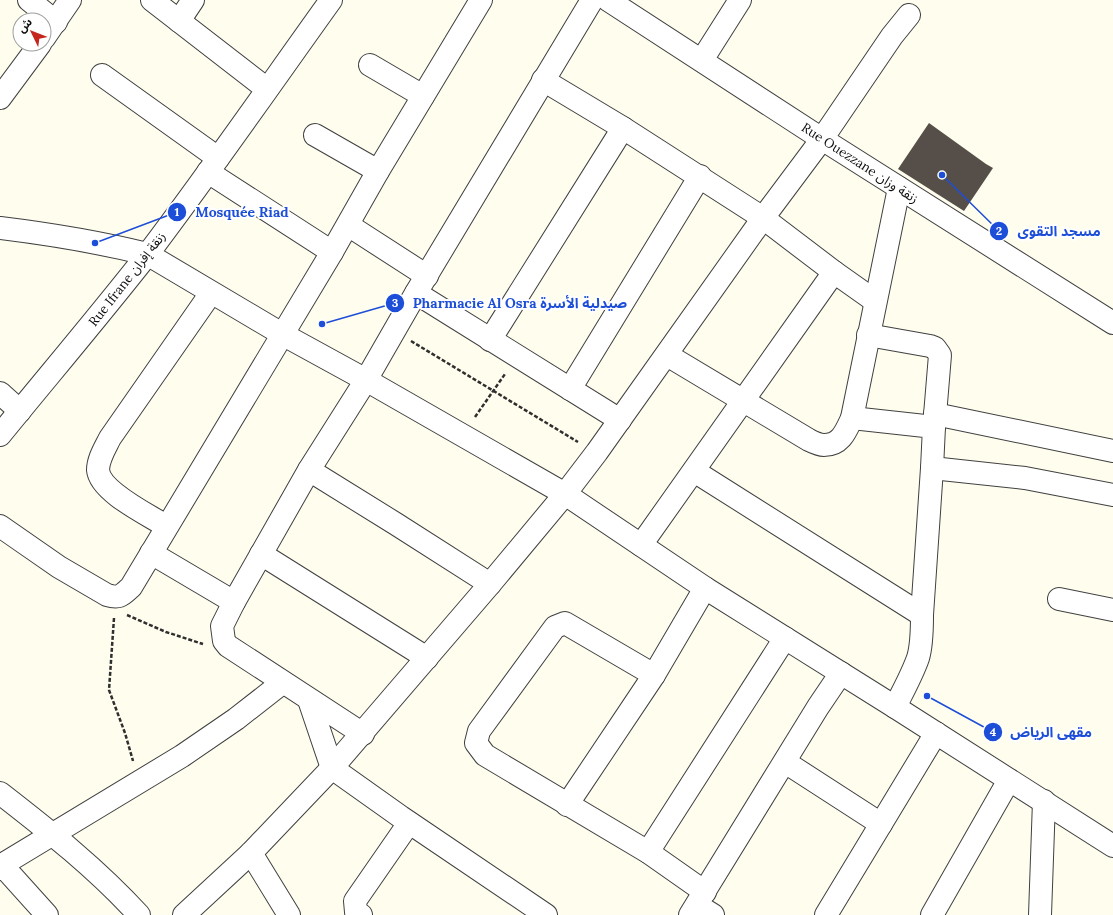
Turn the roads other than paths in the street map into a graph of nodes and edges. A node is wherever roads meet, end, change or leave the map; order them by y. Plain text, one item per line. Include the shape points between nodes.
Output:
1 (29, 0) edge
2 (70, 0) edge
3 (152, 0) edge
4 (193, 0) edge
5 (331, 0) edge
6 (592, 0) edge
7 (608, 0) edge
8 (740, 0) edge
9 (473, 3) edge
10 (37, 12) edge
11 (909, 15) dead end
12 (179, 21) junction
13 (52, 27) edge
14 (34, 52) edge
15 (702, 60) junction
16 (370, 65) dead end
17 (102, 75) dead end
18 (543, 80) junction
19 (267, 89) junction
20 (423, 96) junction
21 (0, 98) edge
22 (623, 128) junction
23 (316, 135) dead end
24 (822, 139) junction
25 (213, 165) junction
26 (378, 171) junction
27 (700, 176) junction
28 (899, 188) junction
29 (763, 218) junction
30 (348, 225) junction
31 (0, 228) edge
32 (332, 252) junction
33 (147, 254) junction
34 (834, 272) junction
35 (421, 284) junction
36 (211, 293) junction
37 (875, 302) junction
38 (1113, 323) edge
39 (282, 334) junction
40 (868, 335) junction
41 (490, 340) junction
42 (667, 354) junction
43 (366, 380) junction
44 (570, 389) junction
45 (0, 393) edge
46 (742, 402) junction
47 (20, 411) junction
48 (852, 418) junction
49 (620, 420) junction
50 (934, 421) junction
51 (0, 435) edge
52 (1113, 451) edge
53 (932, 468) junction
54 (309, 470) junction
55 (694, 471) junction
56 (565, 494) junction
57 (1113, 495) edge
58 (0, 526) edge
59 (166, 526) junction
60 (641, 545) junction
61 (151, 553) junction
62 (261, 554) junction
63 (490, 584) junction
64 (705, 588) junction
65 (1059, 599) dead end
66 (234, 602) junction
67 (1113, 610) edge
68 (922, 615) junction
69 (785, 638) junction
70 (427, 658) junction
71 (841, 673) junction
72 (654, 675) junction
73 (282, 683) junction
74 (309, 700) junction
75 (895, 707) junction
76 (936, 733) junction
77 (363, 734) junction
78 (785, 762) junction
79 (332, 768) junction
80 (1010, 780) junction
81 (0, 793) edge
82 (1044, 801) junction
83 (567, 805) junction
84 (409, 823) junction
85 (881, 824) junction
86 (52, 834) junction
87 (1113, 846) edge
88 (648, 852) junction
89 (251, 853) junction
90 (1, 866) edge
91 (701, 907) edge
92 (47, 915) edge
93 (139, 915) edge
94 (184, 915) edge
95 (289, 915) edge
96 (361, 915) edge
97 (546, 915) edge
98 (826, 915) edge
99 (932, 915) edge
100 (1040, 915) edge

1 - 10 street
2 - 13 street
3 - 12 street
4 - 12 street
5 - 19 street, Rue Ifrane زنقة إفران
6 - 18 street
7 - 15 street, Rue Ouezzane زنقة وزان
8 - 15 street
9 - 20 street
11 - 24 street
12 - 19 street
14 - 21 street
15 - 24 street, Rue Ouezzane زنقة وزان
16 - 20 street
17 - 25 street
18 - 22 street
18 - 35 street
19 - 25 street, Rue Ifrane زنقة إفران
20 - 26 street
22 - 27 street
22 - 41 street
23 - 26 street
24 - 28 street, Rue Ouezzane زنقة وزان
24 - 29 street
25 - 32 street
25 - 33 street, Rue Ifrane زنقة إفران
26 - 30 street
27 - 29 street
27 - 44 street
28 - 37 street
28 - 38 street, Rue Ouezzane زنقة وزان
29 - 34 street
29 - 42 street
30 - 32 street
30 - 35 street
31 - 33 street via 59,235
32 - 39 street
33 - 36 street
33 - 47 street, Rue Ifrane زنقة إفران
34 - 37 street
34 - 46 street
35 - 41 street
35 - 43 street
36 - 39 street
36 - 59 street via 110,438 98,470 106,486 115,495
37 - 40 street
39 - 43 street
39 - 59 street
40 - 48 street
40 - 50 street via 930,346 938,351 940,354
41 - 44 street
42 - 46 street
42 - 49 street
43 - 54 street
43 - 56 street
44 - 49 street
45 - 47 street
46 - 48 street via 809,440 824,445 836,442 844,436
46 - 55 street
47 - 51 street, Rue Ifrane زنقة إفران
48 - 50 street
49 - 56 street
50 - 52 street
50 - 53 street
53 - 57 street via 1025,478
53 - 68 street
54 - 62 street
54 - 63 street
55 - 60 street
55 - 68 street
56 - 60 street
56 - 63 street
58 - 61 street via 107,595 114,604 131,586
59 - 61 street
60 - 64 street
61 - 66 street
62 - 66 street
62 - 70 street
63 - 70 street
64 - 69 street
64 - 72 street
65 - 67 street
66 - 73 street via 222,626 224,641
68 - 75 street via 918,657
69 - 71 street
69 - 88 street
70 - 77 street
71 - 75 street
71 - 78 street
72 - 83 street
72 - 83 street via 565,623 555,627 479,731 476,743 485,755
73 - 74 street
73 - 86 street via 182,756
74 - 77 street
74 - 79 street
75 - 76 street
76 - 80 street
76 - 85 street
77 - 79 street
78 - 85 street
78 - 91 street
79 - 84 street
79 - 89 street
80 - 82 street
80 - 99 street
81 - 86 street
82 - 87 street
82 - 100 street
83 - 88 street
84 - 96 street via 355,901 356,912
84 - 97 street
85 - 98 street
86 - 90 street
86 - 93 street
88 - 91 street
89 - 94 street
89 - 95 street
90 - 92 street

